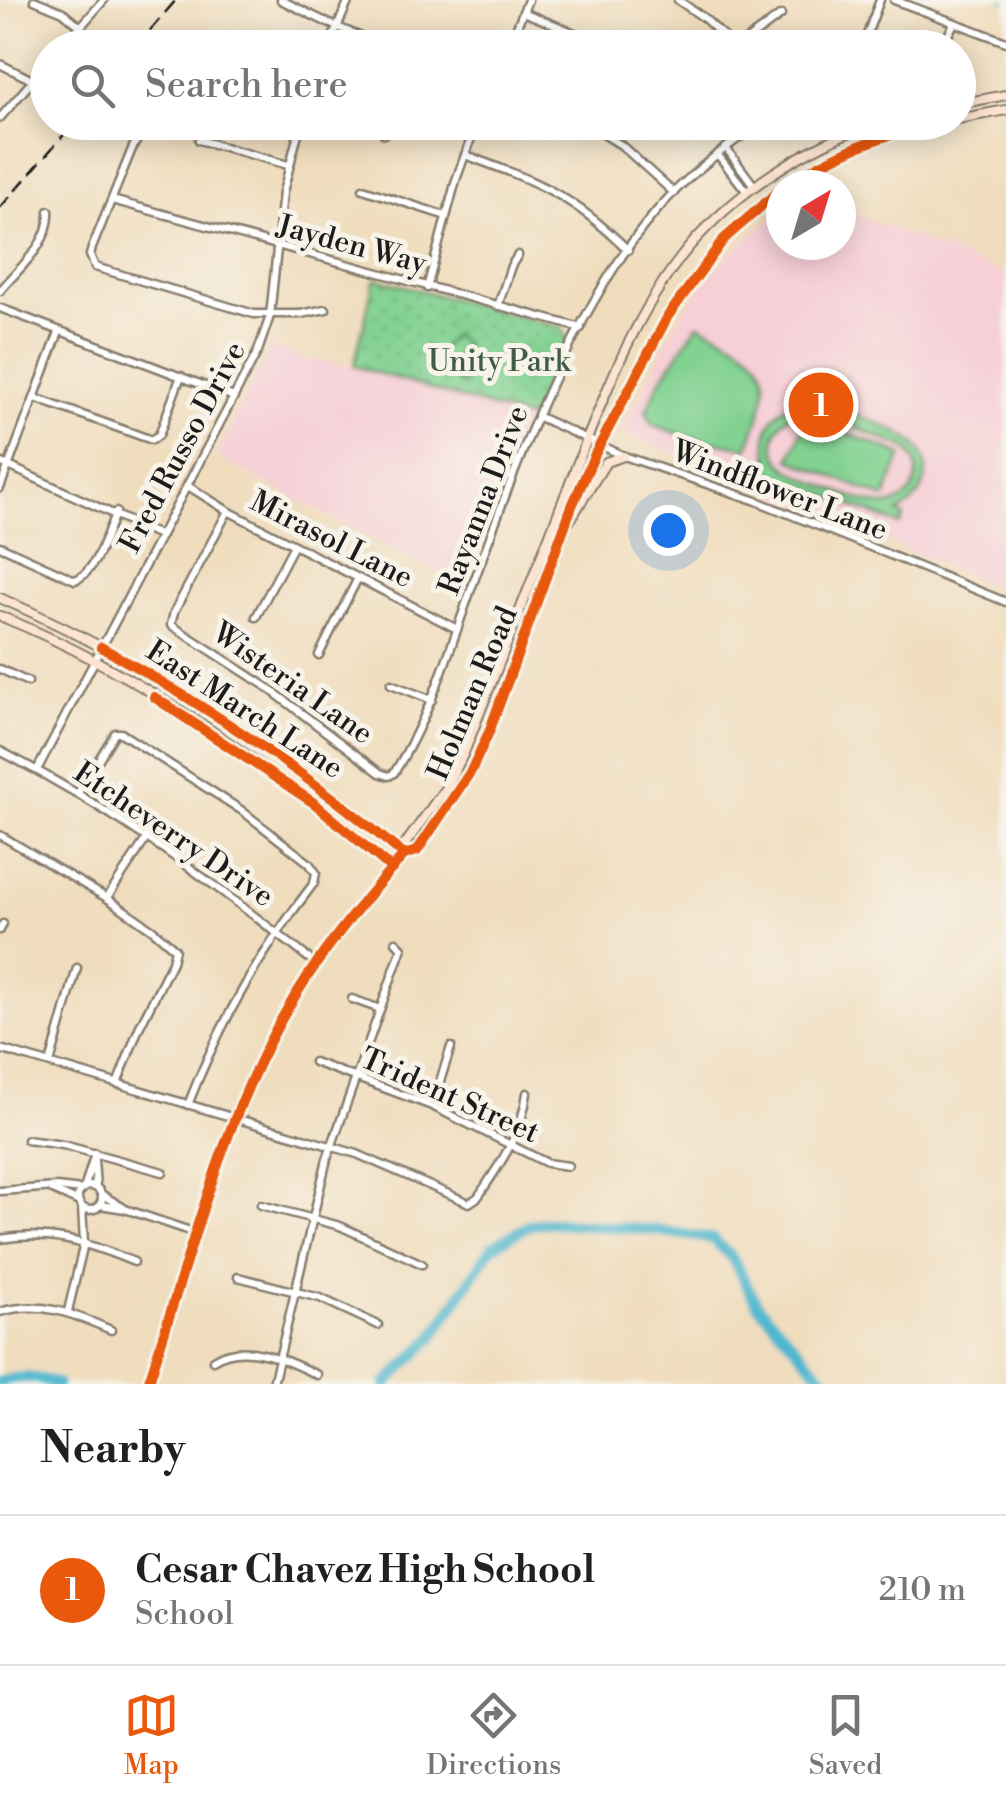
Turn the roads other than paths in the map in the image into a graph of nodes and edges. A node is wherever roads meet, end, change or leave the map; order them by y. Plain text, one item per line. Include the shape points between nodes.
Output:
1 (34, 0) edge
2 (104, 0) edge
3 (282, 0) edge
4 (349, 0) edge
5 (528, 0) edge
6 (678, 0) edge
7 (880, 0) edge
8 (894, 0) edge
9 (691, 3) edge
10 (523, 12) junction
11 (781, 14) dead end
12 (954, 23) junction
13 (81, 27) junction
14 (336, 27) junction
15 (78, 30) edge
16 (335, 30) edge
17 (343, 30) edge
18 (516, 30) edge
19 (568, 30) edge
20 (718, 30) edge
21 (760, 30) edge
22 (869, 30) edge
23 (951, 30) edge
24 (973, 30) edge
25 (976, 31) edge
26 (1006, 42) edge
27 (0, 64) edge
28 (30, 79) edge
29 (30, 82) edge
30 (1006, 95) edge
31 (976, 101) edge
32 (1006, 110) edge
33 (976, 116) edge
34 (0, 118) edge
35 (137, 140) edge
36 (199, 140) dead end
37 (295, 140) edge
38 (470, 140) edge
39 (613, 140) edge
40 (737, 140) edge
41 (834, 140) edge
42 (878, 140) edge
43 (726, 148) junction
44 (465, 155) junction
45 (718, 155) junction
46 (288, 165) junction
47 (811, 170) edge
48 (363, 189) dead end
49 (751, 189) junction
50 (674, 193) junction
51 (112, 200) junction
52 (766, 203) edge
53 (49, 211) dead end
54 (446, 216) junction
55 (278, 247) junction
56 (628, 250) junction
57 (518, 255) dead end
58 (427, 288) junction
59 (0, 291) edge
60 (498, 306) junction
61 (0, 308) edge
62 (326, 309) dead end
63 (270, 316) junction
64 (580, 328) junction
65 (59, 332) junction
66 (180, 376) junction
67 (234, 397) junction
68 (35, 398) junction
69 (539, 417) junction
70 (587, 440) junction
71 (600, 446) junction
72 (624, 456) junction
73 (0, 462) edge
74 (9, 465) junction
75 (188, 486) junction
76 (0, 488) edge
77 (228, 511) junction
78 (116, 512) junction
79 (563, 530) junction
80 (161, 536) junction
81 (294, 545) junction
82 (0, 546) edge
83 (358, 578) junction
84 (0, 598) edge
85 (1006, 602) edge
86 (0, 616) edge
87 (256, 618) dead end
88 (457, 629) junction
89 (101, 647) junction
90 (319, 655) dead end
91 (94, 661) junction
92 (0, 670) edge
93 (28, 682) dead end
94 (391, 684) dead end
95 (432, 700) junction
96 (0, 751) edge
97 (37, 770) junction
98 (389, 776) joint
99 (78, 793) junction
100 (0, 835) edge
101 (148, 836) junction
102 (404, 855) junction
103 (392, 868) junction
104 (107, 898) junction
105 (276, 933) junction
106 (396, 942) dead end
107 (316, 964) junction
108 (77, 968) dead end
109 (352, 999) dead end
110 (380, 1009) junction
111 (450, 1046) dead end
112 (0, 1049) edge
113 (314, 1062) dead end
114 (50, 1064) junction
115 (356, 1078) junction
116 (117, 1084) junction
117 (527, 1093) dead end
118 (188, 1105) junction
119 (432, 1106) junction
120 (236, 1118) junction
121 (27, 1140) dead end
122 (512, 1145) junction
123 (331, 1146) junction
124 (94, 1156) junction
125 (568, 1166) dead end
126 (162, 1172) dead end
127 (83, 1189) junction
128 (51, 1190) junction
129 (0, 1191) edge
130 (98, 1191) junction
131 (81, 1205) junction
132 (260, 1205) dead end
133 (97, 1208) junction
134 (125, 1209) junction
135 (312, 1216) junction
136 (85, 1229) junction
137 (197, 1234) junction
138 (0, 1238) edge
139 (84, 1243) junction
140 (134, 1262) dead end
141 (422, 1264) dead end
142 (238, 1277) dead end
143 (295, 1289) junction
144 (68, 1311) junction
145 (0, 1312) edge
146 (378, 1325) dead end
147 (112, 1330) dead end
148 (279, 1358) junction
149 (213, 1360) dead end
150 (317, 1374) dead end
151 (148, 1384) edge
152 (273, 1384) edge

1 - 13 street
2 - 13 street
3 - 14 street
4 - 14 street
5 - 10 street
6 - 9 street
7 - 22 street
8 - 12 street
9 - 20 street
10 - 18 street
10 - 19 street
11 - 21 street
12 - 23 street
12 - 24 street
13 - 15 street
14 - 16 street
14 - 17 street
25 - 26 street
27 - 28 street
29 - 34 street
30 - 31 main road
32 - 33 main road
35 - 51 street
36 - 46 street
37 - 46 street, Fred Russo Drive
38 - 44 street
39 - 50 street
40 - 43 street, Rayanna Drive
41 - 49 main road, Holman Road
42 - 47 main road, Holman Road
43 - 45 street, Rayanna Drive
43 - 49 street
44 - 54 street
44 - 56 street via 560,193
45 - 49 street
45 - 50 street, Rayanna Drive
46 - 55 street, Fred Russo Drive
48 - 54 street
49 - 70 main road, Holman Road via 665,279
50 - 56 street, Rayanna Drive
51 - 55 street, Jayden Way
51 - 63 street via 92,248 91,263 99,270
52 - 71 main road, Holman Road via 692,279
53 - 59 street via 41,243
54 - 58 street
55 - 58 street, Jayden Way
55 - 63 street, Fred Russo Drive
56 - 64 street, Rayanna Drive
57 - 60 street
58 - 60 street, Jayden Way
60 - 64 street, Jayden Way
61 - 65 street
62 - 63 street
63 - 67 street, Fred Russo Drive
64 - 69 street, Rayanna Drive
65 - 66 street
65 - 68 street
66 - 67 street
66 - 68 street via 152,440
67 - 75 street, Fred Russo Drive
68 - 74 street
69 - 70 street, Windflower Lane
69 - 88 street, Rayanna Drive
70 - 71 street, Windflower Lane
70 - 102 main road, Holman Road via 464,752
71 - 72 street, Windflower Lane
71 - 79 main road, Holman Road
72 - 79 main road via 606,462
72 - 85 street, Windflower Lane via 769,506
73 - 74 street
74 - 76 street
74 - 78 street
75 - 77 street, Mirasol Lane
75 - 80 street, Fred Russo Drive
77 - 81 street, Mirasol Lane
77 - 98 street, Wisteria Lane via 171,625
78 - 80 street
78 - 82 street via 82,579
79 - 102 main road, Holman Road via 470,771 418,851
80 - 89 street, Fred Russo Drive
81 - 83 street, Mirasol Lane
81 - 87 street
83 - 88 street, Mirasol Lane
83 - 90 street
84 - 89 main road, East March Lane
86 - 91 main road, East March Lane
88 - 95 street, Rayanna Drive
89 - 91 street, Fred Russo Drive
89 - 102 main road, East March Lane via 256,740
91 - 97 street, Fred Russo Drive
91 - 103 main road, East March Lane via 292,786
92 - 93 street
94 - 95 street
95 - 98 street, Rayanna Drive
96 - 97 street, Etcheverry Drive
97 - 99 street, Etcheverry Drive
99 - 101 street, Etcheverry Drive
99 - 105 street via 107,742 121,733 241,810 316,873
100 - 104 street
101 - 104 street
101 - 105 street, Etcheverry Drive
102 - 103 main road, Holman Road
103 - 107 street, Holman Road
104 - 116 street via 175,949
105 - 107 street, Etcheverry Drive
105 - 118 street via 222,1027
106 - 110 street via 402,948
107 - 120 street, Holman Road via 270,1041
108 - 114 street
109 - 110 street
110 - 115 street
111 - 119 street
112 - 114 street
113 - 115 street, Trident Street
114 - 116 street
115 - 119 street, Trident Street
115 - 123 street
116 - 118 street
117 - 122 street
118 - 120 street
119 - 122 street, Trident Street
120 - 123 street
120 - 137 street, Holman Road
121 - 124 street
122 - 123 street via 470,1203
122 - 125 street, Trident Street
123 - 135 street
124 - 126 street
124 - 127 street
124 - 130 street
127 - 128 street
127 - 130 street
127 - 131 street
128 - 129 street
128 - 131 street
130 - 133 street
130 - 134 street
131 - 133 street
131 - 136 street
132 - 135 street
133 - 134 street
133 - 136 street
134 - 137 street
135 - 141 street
135 - 143 street
136 - 139 street
137 - 151 street, Holman Road
138 - 139 street via 29,1234
139 - 140 street
139 - 144 street
142 - 143 street
143 - 146 street
143 - 148 street
144 - 145 street via 26,1306
144 - 147 street
148 - 149 street via 241,1352
148 - 150 street
148 - 152 street

